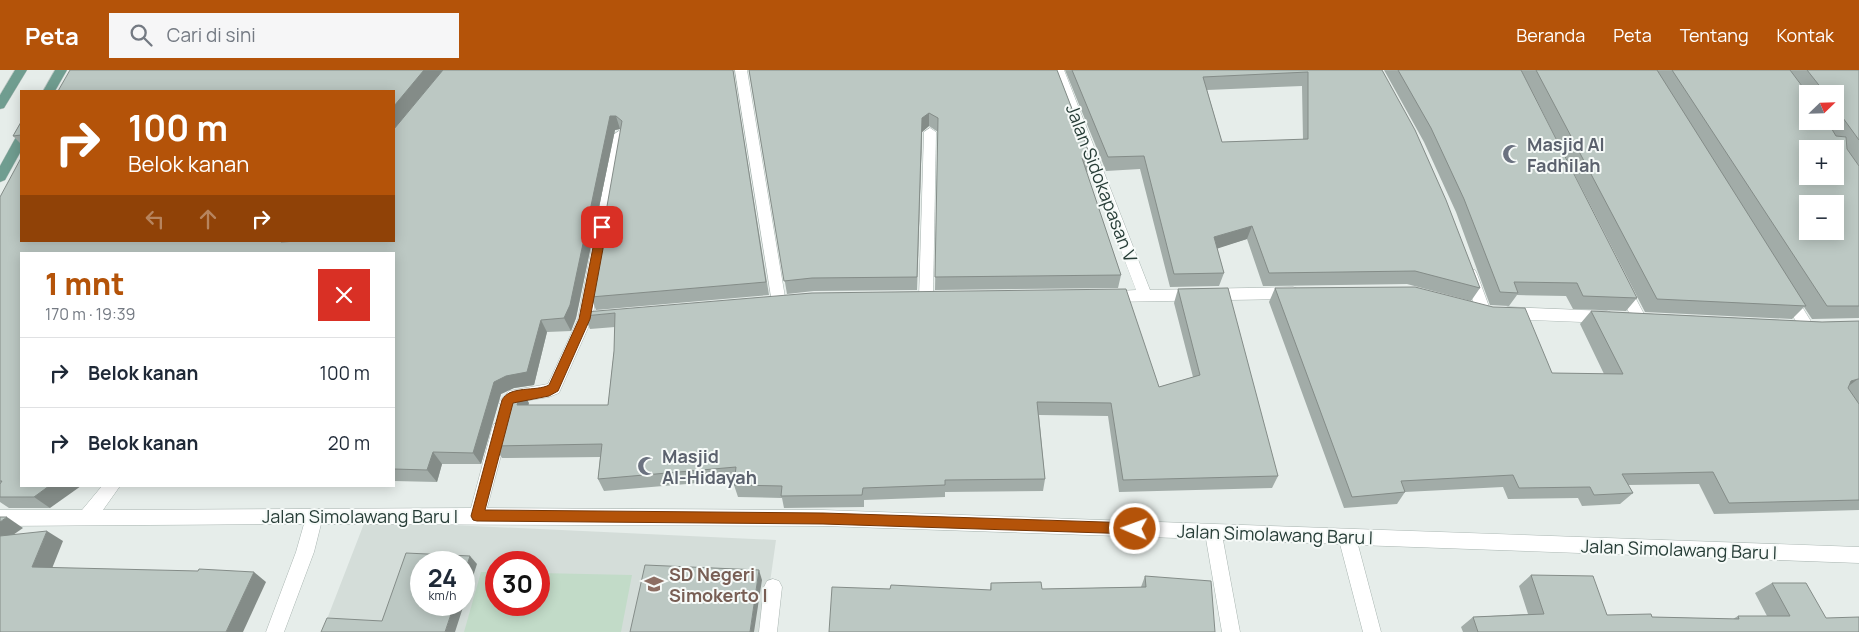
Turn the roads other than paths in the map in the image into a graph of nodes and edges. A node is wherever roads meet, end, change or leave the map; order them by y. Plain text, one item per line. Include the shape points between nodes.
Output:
1 (21, 70) edge
2 (61, 70) edge
3 (741, 70) edge
4 (1058, 70) edge
5 (50, 90) edge
6 (0, 105) edge
7 (930, 132) dead end
8 (619, 135) edge
9 (20, 142) edge
10 (0, 177) edge
11 (1466, 266) edge
12 (1616, 274) edge
13 (1781, 285) edge
14 (1310, 293) edge
15 (1145, 295) junction
16 (1095, 296) edge
17 (907, 298) edge
18 (796, 301) edge
19 (779, 303) junction
20 (760, 304) edge
21 (1466, 308) edge
22 (1484, 312) junction
23 (604, 318) edge
24 (585, 319) junction
25 (1787, 326) edge
26 (1824, 326) edge
27 (1807, 327) junction
28 (111, 487) edge
29 (315, 516) junction
30 (477, 516) junction
31 (0, 518) edge
32 (85, 519) junction
33 (1213, 531) junction
34 (1347, 538) junction
35 (1859, 555) edge
36 (773, 587) dead end
37 (275, 632) edge
38 (768, 632) edge
39 (1231, 632) edge
40 (1372, 632) edge

1 - 6 main road
2 - 5 main road
3 - 19 street
4 - 15 street, Jalan Sidokapasan V
7 - 17 street via 931,298
8 - 24 street
9 - 10 main road
11 - 22 street
12 - 22 street via 1644,318
13 - 27 street
14 - 15 street
15 - 16 street
18 - 19 street
19 - 20 street
21 - 22 street
23 - 24 street
24 - 30 street via 554,388 508,400
25 - 27 street
26 - 27 street
28 - 32 street
29 - 30 street, Jalan Simolawang Baru I
29 - 32 street, Jalan Simolawang Baru I
29 - 37 street via 306,552
30 - 33 street, Jalan Simolawang Baru I via 823,518
31 - 32 street, Jalan Simolawang Baru I
33 - 34 street, Jalan Simolawang Baru I
33 - 39 street
34 - 35 street, Jalan Simolawang Baru I
34 - 40 street
36 - 38 street

